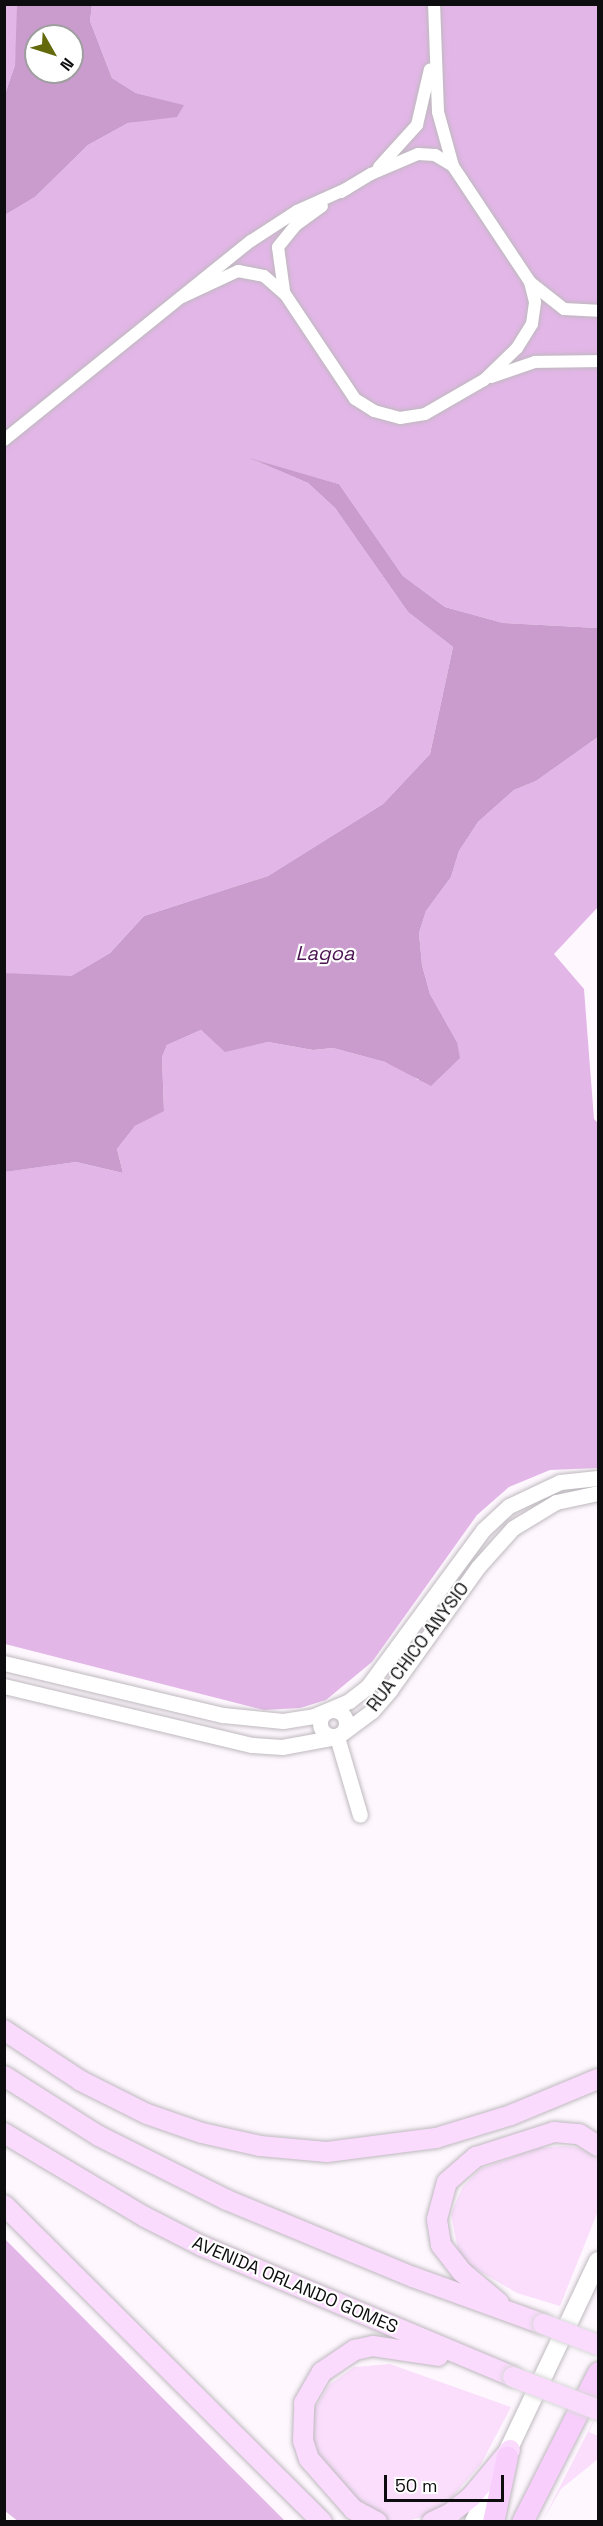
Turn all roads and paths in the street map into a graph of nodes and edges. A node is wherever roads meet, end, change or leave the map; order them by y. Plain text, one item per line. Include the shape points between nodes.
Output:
1 (434, 4) edge
2 (433, 53) junction
3 (453, 166) junction
4 (371, 174) junction
5 (346, 189) junction
6 (530, 282) junction
7 (285, 294) junction
8 (182, 297) junction
9 (598, 311) edge
10 (598, 361) edge
11 (484, 380) junction
12 (4, 440) edge
13 (598, 1478) edge
14 (598, 1493) edge
15 (4, 1663) edge
16 (4, 1686) edge
17 (330, 1709) junction
18 (337, 1737) junction
19 (360, 1815) dead end
20 (4, 2030) edge
21 (4, 2076) edge
22 (598, 2079) edge
23 (4, 2133) edge
24 (598, 2146) edge
25 (4, 2205) edge
26 (598, 2261) edge
27 (508, 2310) junction
28 (598, 2345) edge
29 (487, 2367) junction
30 (598, 2372) edge
31 (598, 2410) edge
32 (509, 2452) junction
33 (322, 2522) edge
34 (377, 2522) edge
35 (432, 2522) edge
36 (474, 2522) edge
37 (493, 2522) edge
38 (522, 2522) edge

1 - 2 street
2 - 3 street via 438,112
2 - 4 street via 417,125
3 - 4 street via 435,155 418,154
3 - 6 street
4 - 5 street
5 - 7 street via 283,239 277,257
5 - 8 street via 297,211 269,229
6 - 9 street via 564,309
6 - 11 street via 535,303 529,330 517,348
7 - 8 street via 264,276 245,270
7 - 11 street via 344,388 374,411 400,418 425,414
8 - 12 street
10 - 11 street via 535,362
13 - 17 street, RUA CHICO ANYSIO via 560,1482 509,1506 483,1530 368,1686
14 - 18 street, RUA CHICO ANYSIO via 556,1502 513,1528 478,1567 390,1690 372,1711
15 - 17 street, RUA CHICO ANYSIO via 223,1715 283,1721
16 - 18 street, RUA CHICO ANYSIO via 252,1745 282,1747
17 - 18 street via 338,1710 346,1721
18 - 19 street
20 - 22 main road via 81,2081 147,2114 237,2141 327,2152 436,2138 511,2115
21 - 27 main road via 99,2136 227,2200 412,2277
23 - 29 main road, AVENIDA ORLANDO GOMES via 145,2217 202,2246
24 - 27 main road via 579,2134 554,2132 476,2157 447,2182 437,2219 441,2245 462,2272
25 - 33 main road
26 - 32 main road
27 - 28 main road, bridge
29 - 31 main road, AVENIDA ORLANDO GOMES, bridge
29 - 34 main road via 373,2346 341,2356 312,2385 301,2424 309,2459 353,2509
30 - 38 highway
32 - 35 main road via 471,2497
32 - 36 main road
32 - 37 highway

